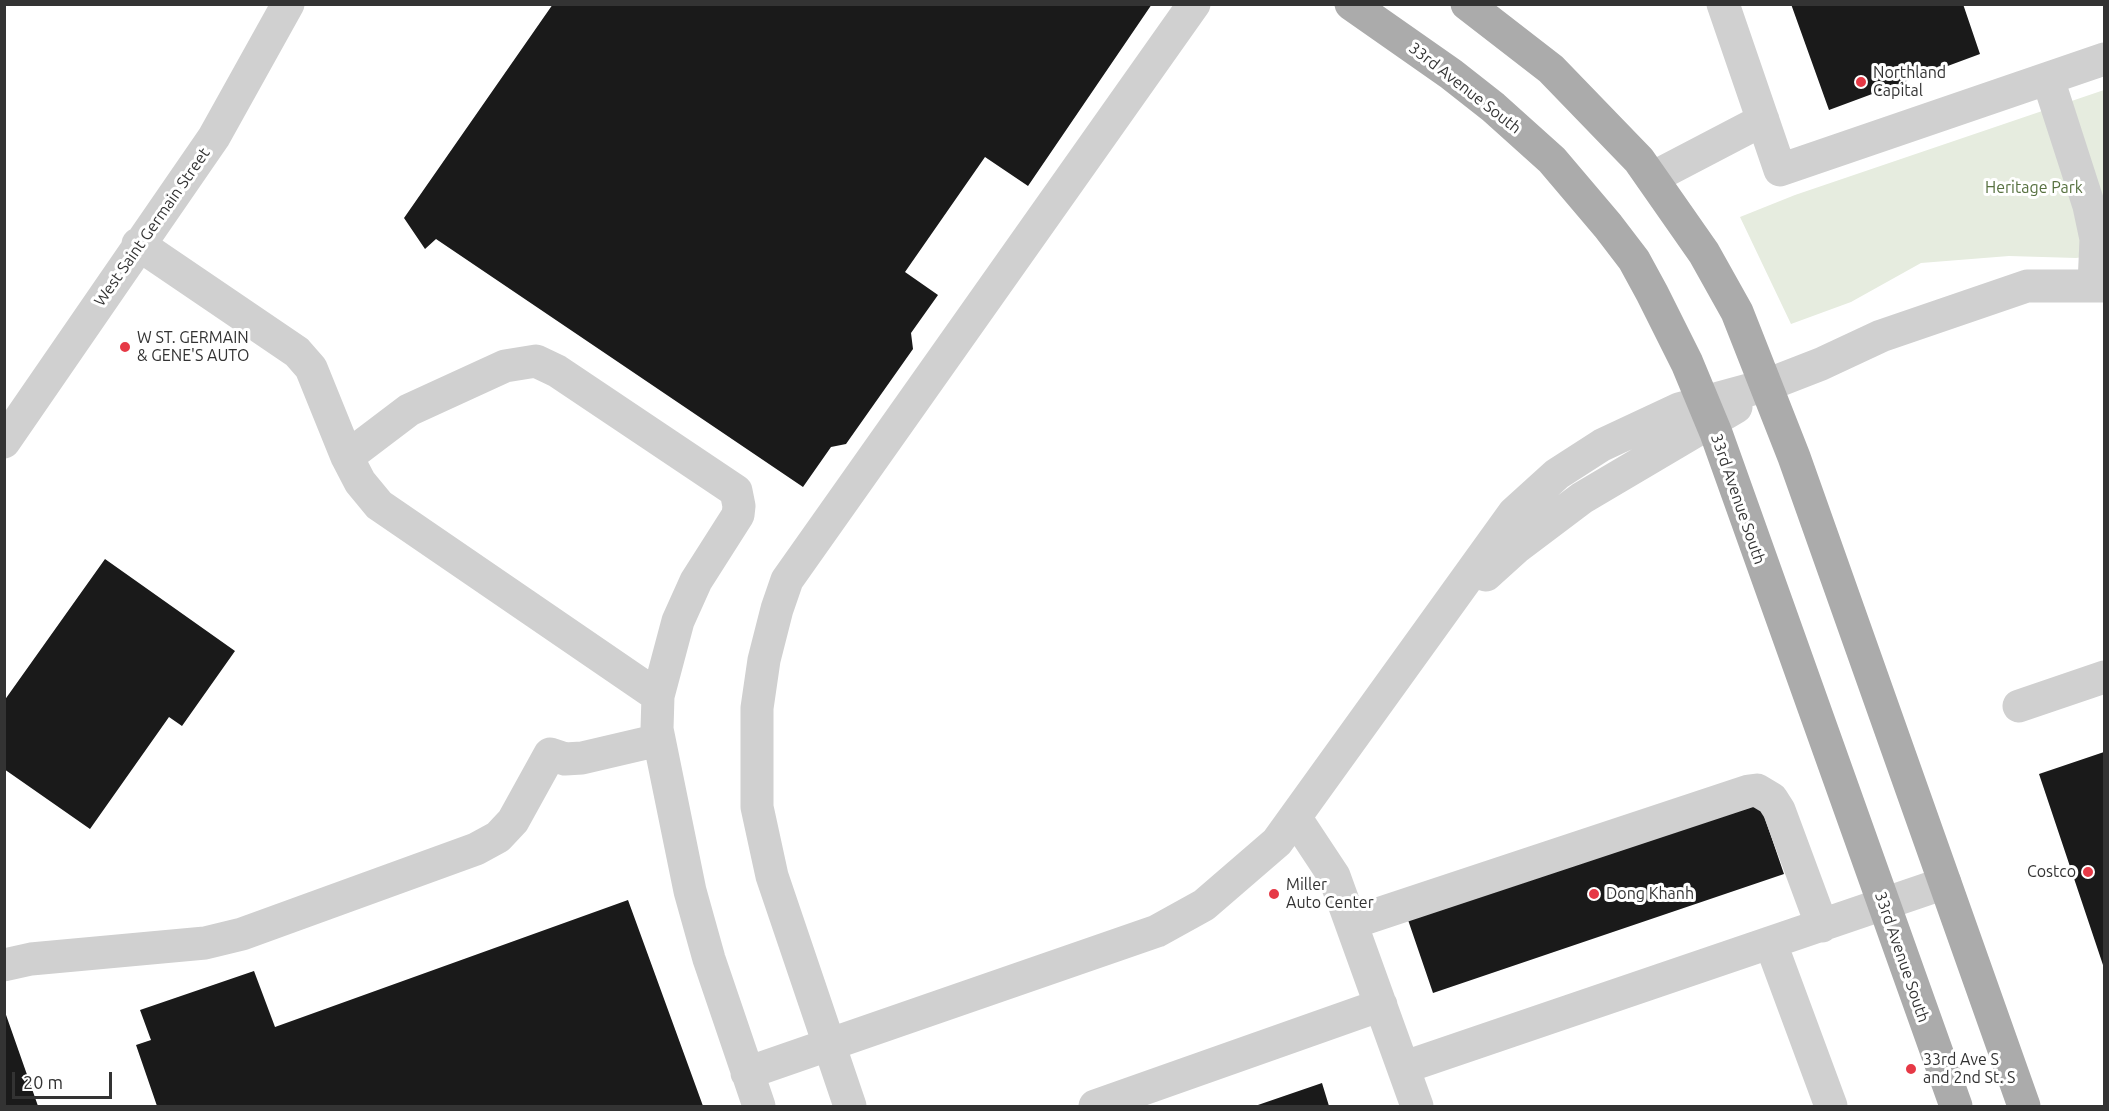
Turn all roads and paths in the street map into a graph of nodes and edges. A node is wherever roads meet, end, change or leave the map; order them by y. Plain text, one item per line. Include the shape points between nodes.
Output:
1 (288, 4) edge
2 (1194, 4) edge
3 (1351, 4) edge
4 (1467, 4) edge
5 (1723, 4) edge
6 (2104, 59) edge
7 (2048, 79) junction
8 (1763, 120) junction
9 (1652, 178) junction
10 (138, 244) junction
11 (2099, 286) edge
12 (1767, 385) junction
13 (1707, 412) junction
14 (4, 442) edge
15 (347, 457) junction
16 (2104, 677) edge
17 (658, 696) junction
18 (2019, 706) dead end
19 (658, 740) junction
20 (1295, 817) junction
21 (1945, 883) junction
22 (1883, 904) junction
23 (1351, 923) junction
24 (1822, 926) junction
25 (1771, 944) junction
26 (4, 965) edge
27 (1382, 1005) junction
28 (828, 1046) junction
29 (1404, 1067) junction
30 (747, 1073) junction
31 (759, 1107) edge
32 (850, 1107) edge
33 (1095, 1107) edge
34 (1417, 1107) edge
35 (1831, 1107) edge
36 (1956, 1107) edge
37 (2024, 1107) edge

1 - 10 street, West Saint Germain Street via 214,137
2 - 28 street via 787,580 764,660 757,708 757,807 772,876
3 - 13 main road, 33rd Avenue South via 1451,74 1551,160 1634,260 1672,328
4 - 9 main road via 1551,69 1609,127
5 - 8 street
6 - 7 street
7 - 8 street via 1780,170
7 - 11 street via 2090,206 2097,239
8 - 9 street
9 - 12 main road via 1723,284
10 - 14 street, West Saint Germain Street
10 - 15 street via 297,352 311,368
11 - 12 street via 2027,286 1881,336
12 - 13 street
12 - 21 main road
13 - 20 street via 1518,547 1442,617
13 - 22 main road, 33rd Avenue South
15 - 17 street via 360,482 379,505
15 - 17 street via 409,410 505,366 536,361 736,490 738,515 696,581 678,621
16 - 18 street
17 - 19 street
19 - 26 street via 582,758 565,759 550,754 513,821 498,837 476,849 242,934 205,944 31,959
19 - 30 street via 690,891
20 - 23 street via 1334,876
20 - 28 street via 1277,842 1226,889 1156,931
21 - 22 street
21 - 37 main road
22 - 24 street
22 - 36 main road, 33rd Avenue South
23 - 24 street via 1757,790 1772,799 1782,817
23 - 27 street
24 - 25 street
25 - 29 street
25 - 35 street
27 - 29 street
27 - 33 street
28 - 30 street
28 - 32 street
29 - 34 street
30 - 31 street

